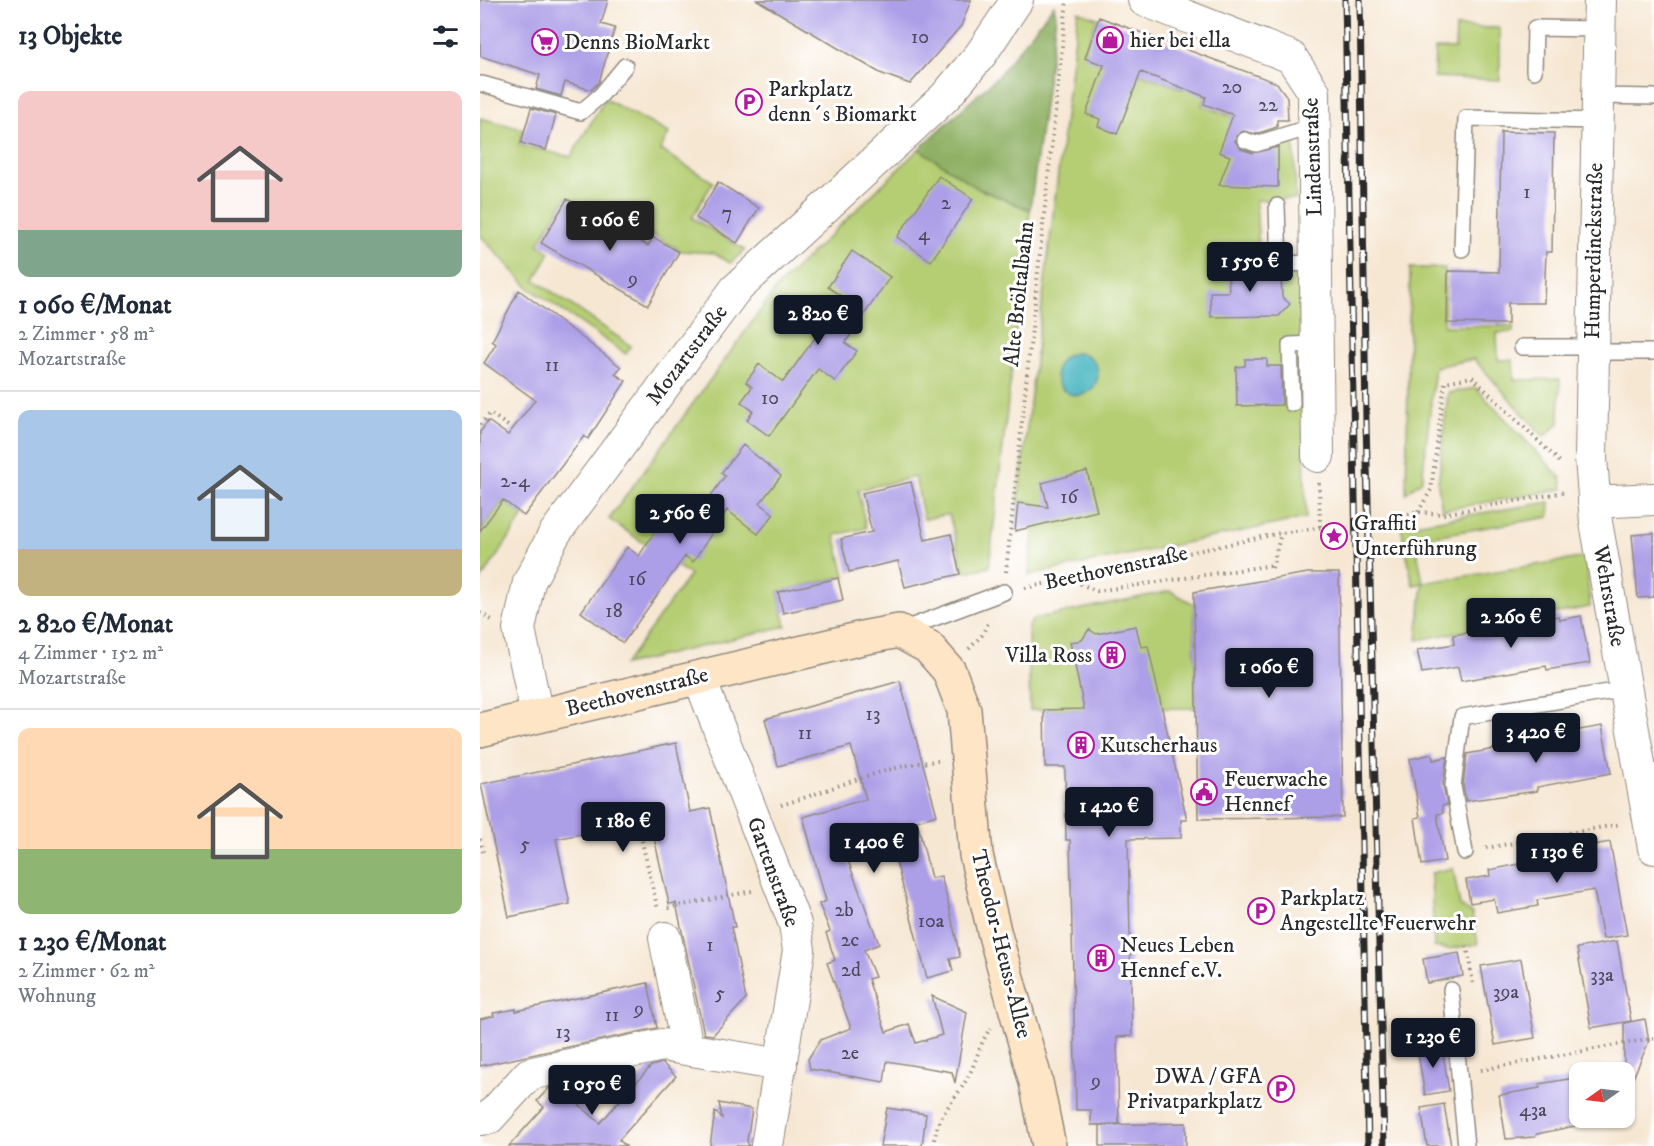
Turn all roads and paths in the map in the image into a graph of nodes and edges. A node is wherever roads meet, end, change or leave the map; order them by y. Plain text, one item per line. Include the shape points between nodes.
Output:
1 (1017, 0) edge
2 (1067, 0) edge
3 (1162, 3) edge
4 (1599, 14) edge
5 (625, 66) dead end
6 (1534, 71) dead end
7 (482, 84) dead end
8 (1654, 97) edge
9 (1597, 108) junction
10 (1314, 126) junction
11 (1245, 140) dead end
12 (1277, 206) dead end
13 (1462, 249) dead end
14 (1316, 263) junction
15 (1316, 344) junction
16 (1522, 347) dead end
17 (1593, 349) junction
18 (1654, 352) edge
19 (1292, 404) dead end
20 (480, 425) edge
21 (508, 426) dead end
22 (1318, 456) joint
23 (1565, 472) dead end
24 (1562, 493) dead end
25 (1654, 499) edge
26 (1594, 502) junction
27 (1418, 512) junction
28 (1402, 516) dead end
29 (1339, 525) dead end
30 (1320, 528) junction
31 (1281, 533) junction
32 (1067, 578) junction
33 (1004, 592) junction
34 (899, 631) junction
35 (949, 670) junction
36 (699, 677) junction
37 (1626, 689) junction
38 (537, 716) junction
39 (480, 730) edge
40 (945, 760) dead end
41 (752, 814) junction
42 (639, 829) dead end
43 (1651, 833) edge
44 (480, 839) edge
45 (483, 852) dead end
46 (1465, 852) joint
47 (779, 885) junction
48 (665, 938) dead end
49 (1451, 990) dead end
50 (992, 1028) dead end
51 (1654, 1038) edge
52 (687, 1047) junction
53 (781, 1065) junction
54 (1461, 1073) junction
55 (483, 1123) edge
56 (767, 1146) edge
57 (933, 1146) edge
58 (1049, 1146) edge
59 (1466, 1146) edge

1 - 38 street, Mozartstraße via 981,54 945,97 735,290 555,533 529,582 519,629
2 - 33 path, Alte Bröltalbahn
3 - 10 street, Lindenstraße via 1291,57 1314,92
4 - 6 lane via 1535,28
4 - 9 street, Humperdinckstraße
5 - 7 lane via 581,112
8 - 9 lane
9 - 13 lane via 1466,118
9 - 17 street, Humperdinckstraße
10 - 11 lane via 1256,144
10 - 14 street, Lindenstraße
12 - 14 lane via 1279,264
14 - 15 street, Lindenstraße
15 - 19 lane via 1290,345
15 - 22 street, Lindenstraße
16 - 17 lane
17 - 18 lane
17 - 26 street, Humperdinckstraße
20 - 21 path via 490,413
22 - 30 path
23 - 27 path via 1561,463 1472,377 1445,382 1431,490
24 - 27 path via 1443,514
25 - 26 street
26 - 37 street, Wehrstraße
27 - 28 path
29 - 30 path, Beethovenstraße
30 - 31 path, Beethovenstraße
31 - 32 path, Beethovenstraße
31 - 32 path via 1272,566 1097,591
32 - 33 path, Beethovenstraße
33 - 34 lane, Beethovenstraße
33 - 35 path via 982,635
34 - 35 street via 928,647
34 - 36 street, Beethovenstraße
35 - 58 street, Theodor-Heuss-Allee via 964,710 976,855
36 - 38 street, Beethovenstraße
36 - 41 street, Gartenstraße
37 - 43 street, Wehrstraße
37 - 46 lane via 1462,717 1453,786
38 - 39 street, Beethovenstraße
40 - 41 path via 857,780
41 - 47 street, Gartenstraße
42 - 47 path via 656,911
43 - 46 path
44 - 45 path
47 - 53 street, Gartenstraße via 795,924 799,951
48 - 52 street
49 - 54 lane
50 - 57 path via 984,1037 970,1074 941,1114
51 - 54 path
52 - 53 street
52 - 55 street via 662,1045 529,1074
53 - 56 street, Gartenstraße
54 - 59 lane

